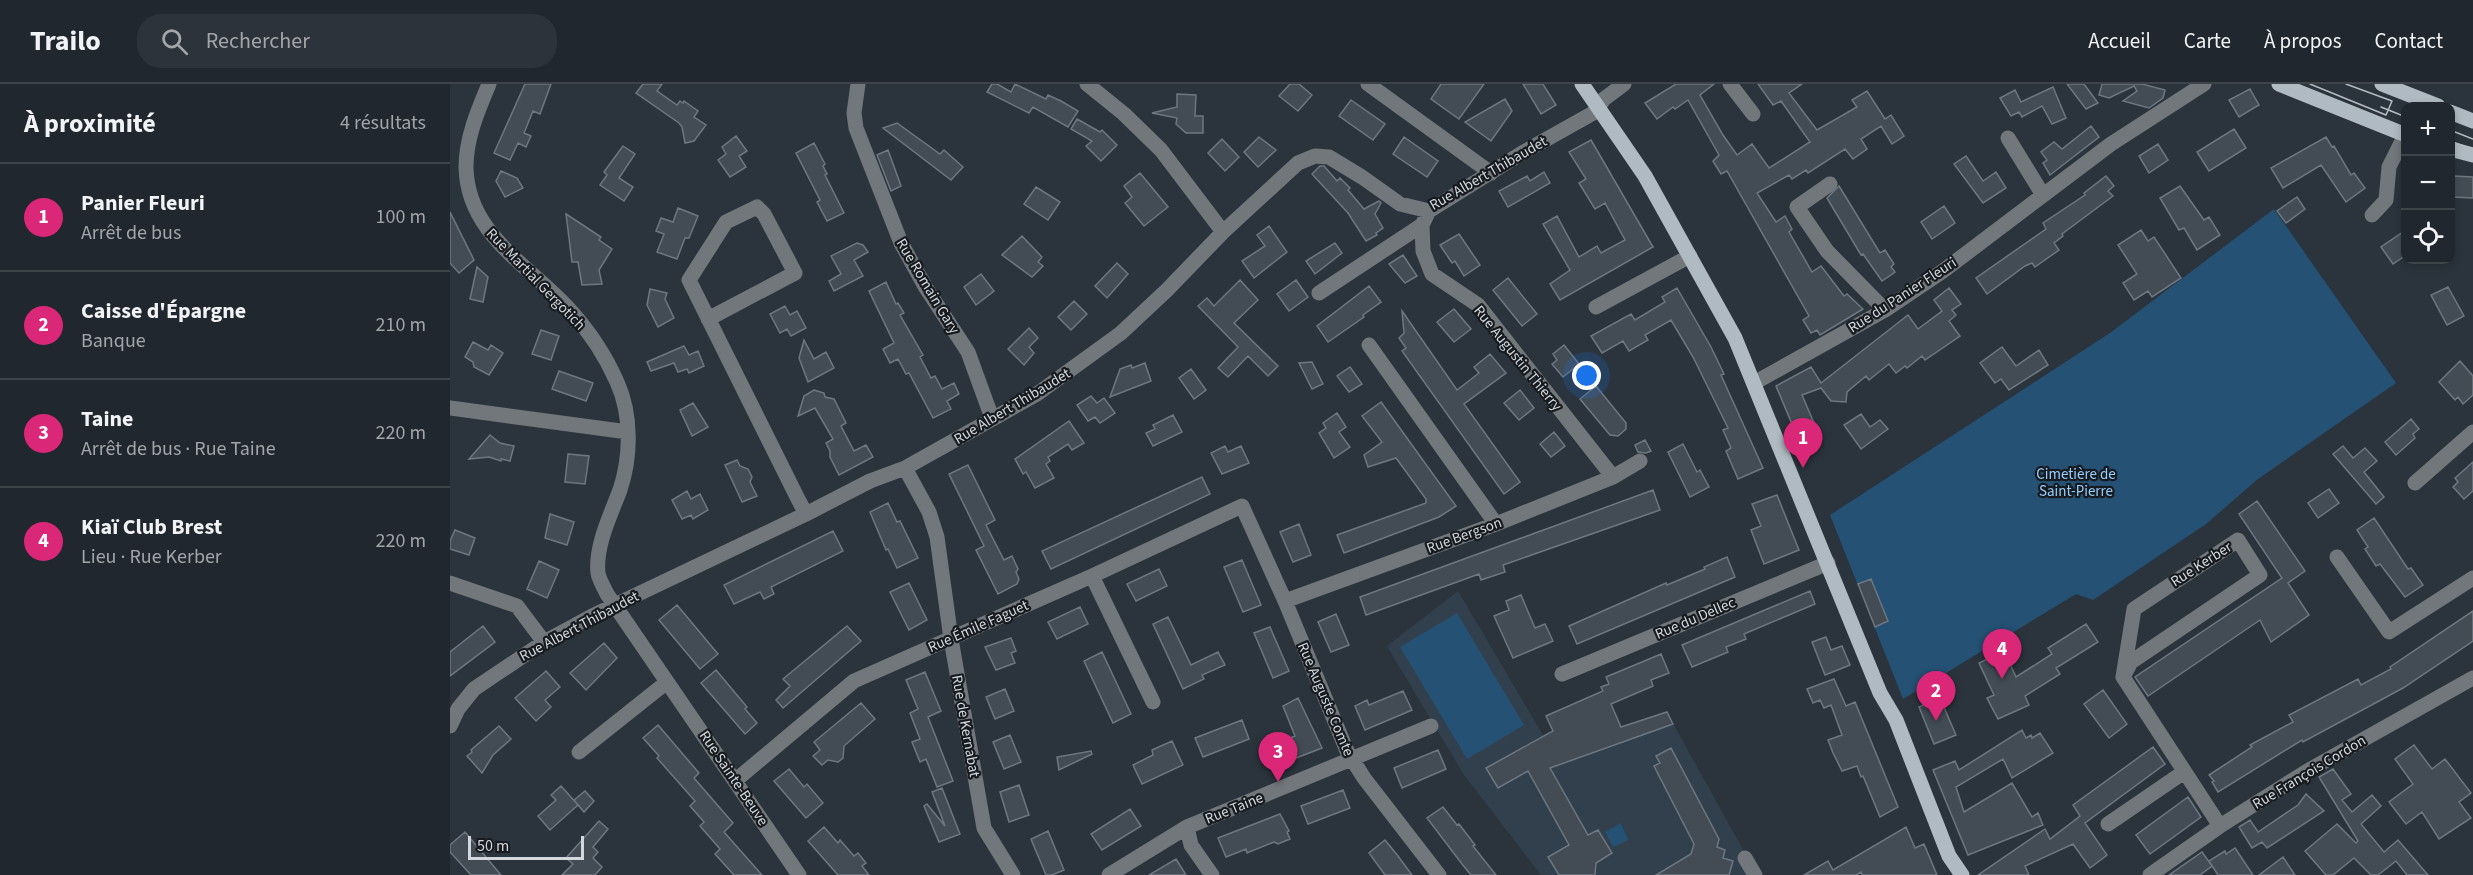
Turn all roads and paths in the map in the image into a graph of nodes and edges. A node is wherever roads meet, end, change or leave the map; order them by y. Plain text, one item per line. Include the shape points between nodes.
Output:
1 (489, 84) edge
2 (858, 84) edge
3 (1087, 84) edge
4 (1368, 84) edge
5 (1582, 84) edge
6 (1624, 84) edge
7 (1730, 84) edge
8 (2204, 84) edge
9 (2279, 84) edge
10 (2382, 84) edge
11 (2428, 102) edge
12 (1599, 106) junction
13 (1753, 114) dead end
14 (2455, 114) edge
15 (2473, 121) edge
16 (2401, 133) edge
17 (2008, 138) dead end
18 (2401, 143) edge
19 (2455, 150) edge
20 (2473, 155) edge
21 (450, 164) edge
22 (466, 168) junction
23 (1491, 173) junction
24 (1830, 184) dead end
25 (2043, 195) junction
26 (2372, 215) dead end
27 (1426, 218) junction
28 (1223, 232) junction
29 (1690, 256) junction
30 (1319, 293) dead end
31 (1596, 306) dead end
32 (1885, 310) junction
33 (708, 319) junction
34 (1369, 345) dead end
35 (1754, 383) junction
36 (450, 408) edge
37 (992, 418) junction
38 (628, 432) junction
39 (2473, 432) edge
40 (1640, 461) dead end
41 (905, 468) junction
42 (1613, 477) junction
43 (2415, 483) dead end
44 (1242, 506) joint
45 (806, 514) junction
46 (1496, 524) junction
47 (2337, 557) dead end
48 (1828, 562) junction
49 (1092, 576) junction
50 (2473, 578) edge
51 (450, 583) edge
52 (1285, 601) junction
53 (616, 605) junction
54 (951, 639) junction
55 (544, 642) junction
56 (1562, 674) dead end
57 (2123, 677) junction
58 (2473, 678) edge
59 (667, 682) junction
60 (1153, 702) dead end
61 (450, 726) edge
62 (1431, 726) dead end
63 (579, 752) dead end
64 (1352, 760) junction
65 (2184, 771) junction
66 (736, 780) junction
67 (2108, 824) dead end
68 (2220, 826) junction
69 (1187, 827) junction
70 (1745, 858) dead end
71 (799, 875) edge
72 (1013, 875) edge
73 (1109, 875) edge
74 (1212, 875) edge
75 (1439, 875) edge
76 (1755, 875) edge
77 (1962, 875) edge
78 (2151, 875) edge

1 - 22 street, Rue Martial Gergotich via 477,113
2 - 37 street, Rue Romain Gary via 856,128 901,243 968,352
3 - 28 street via 1161,150
4 - 23 street
5 - 12 main road
6 - 12 street, Rue Albert Thibaudet
7 - 13 street
8 - 25 street, Rue du Panier Fleuri via 2111,144
9 - 16 main road
10 - 11 main road
12 - 23 street, Rue Albert Thibaudet
12 - 29 main road via 1645,176
14 - 15 main road
17 - 25 street
18 - 26 street via 2389,167 2386,200
19 - 20 main road
21 - 22 street
22 - 38 street, Rue Martial Gergotich via 470,195 486,229 590,334 618,383
23 - 27 street, Rue Albert Thibaudet
24 - 32 street via 1797,207 1827,251
25 - 32 street, Rue du Panier Fleuri
27 - 28 street, Rue Albert Thibaudet via 1329,157 1315,156 1298,163
27 - 30 street
27 - 42 street, Rue Augustin Thierry via 1423,250 1432,274 1478,305
28 - 37 street, Rue Albert Thibaudet via 1121,333 1037,394
29 - 31 street
29 - 35 main road via 1736,338
32 - 35 street, Rue du Panier Fleuri
33 - 33 street via 688,280 726,222 757,207 795,273
33 - 45 street
34 - 46 street
35 - 48 main road
36 - 38 street
37 - 41 street, Rue Albert Thibaudet
38 - 53 street, Rue Martial Gergotich via 627,463 608,517 598,574
39 - 43 street
40 - 42 street, Rue Bergson
41 - 45 street, Rue Albert Thibaudet
41 - 54 street, Rue de Kernabat via 929,512 937,537
42 - 46 street, Rue Bergson
44 - 49 street, Rue Émile Faguet
44 - 52 street, Rue Auguste Comte
45 - 53 street, Rue Albert Thibaudet
46 - 52 street, Rue Bergson
47 - 50 street via 2389,632
48 - 56 street, Rue du Dellec
48 - 77 main road via 1949,856
49 - 54 street, Rue Émile Faguet
49 - 60 street
51 - 55 street via 517,606
52 - 64 street, Rue Auguste Comte
53 - 55 street, Rue Albert Thibaudet
53 - 59 street, Rue Sainte-Beuve
54 - 66 street, Rue Émile Faguet via 854,681
54 - 72 street, Rue de Kernabat via 984,828
55 - 61 street, Rue Albert Thibaudet via 474,688
57 - 57 street, Rue Kerber via 2131,662 2260,575 2238,540 2134,609
57 - 65 street
58 - 68 street, Rue François Cordon via 2309,770
59 - 63 street
59 - 66 street, Rue Sainte-Beuve
62 - 64 street, Rue Taine
64 - 69 street, Rue Taine
64 - 75 street, Rue Auguste Comte
65 - 67 street
65 - 68 street
66 - 71 street, Rue Sainte-Beuve
68 - 78 street, Rue François Cordon
69 - 73 street, Rue Taine
69 - 74 street via 1191,845
70 - 76 street

